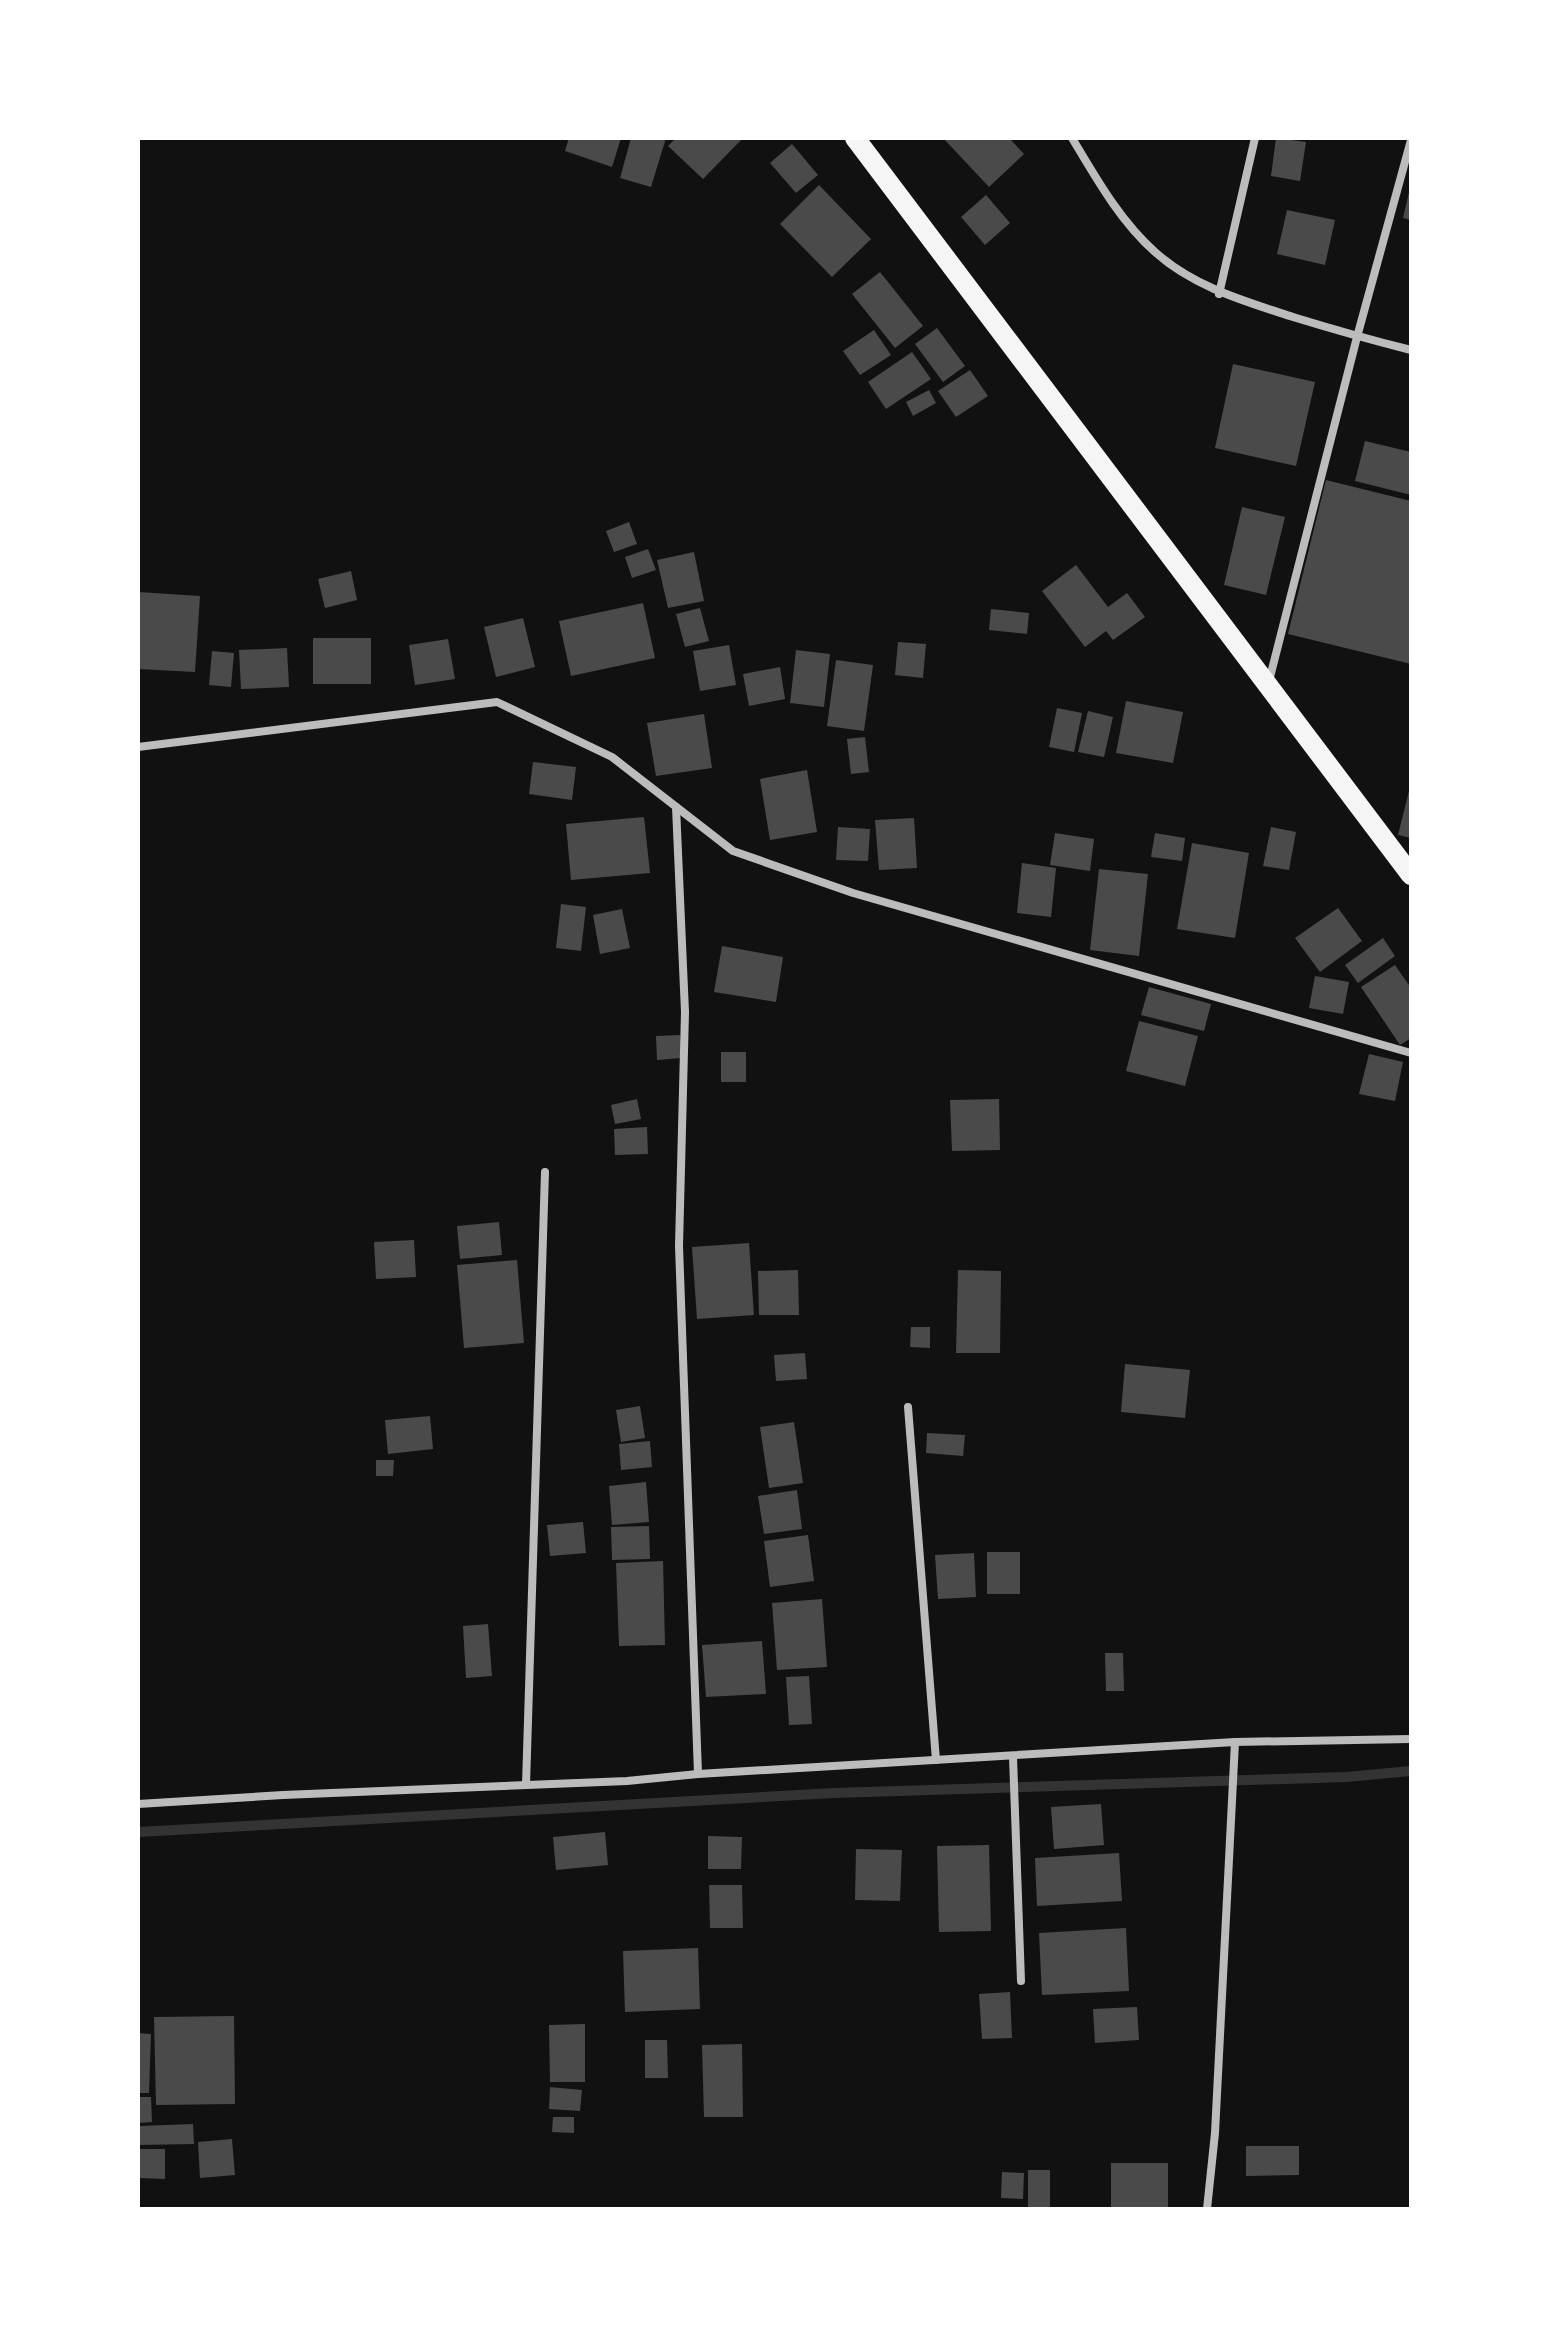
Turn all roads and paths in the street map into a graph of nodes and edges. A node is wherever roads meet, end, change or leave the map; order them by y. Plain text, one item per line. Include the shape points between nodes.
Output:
1 (855, 138) edge
2 (1072, 138) edge
3 (1255, 138) edge
4 (1411, 140) edge
5 (1219, 294) junction
6 (1357, 337) junction
7 (1411, 350) edge
8 (1268, 686) junction
9 (138, 747) edge
10 (676, 807) junction
11 (1411, 875) edge
12 (1411, 1053) edge
13 (545, 1172) dead end
14 (908, 1407) dead end
15 (1411, 1739) edge
16 (1235, 1742) junction
17 (1013, 1757) junction
18 (936, 1760) junction
19 (698, 1774) junction
20 (526, 1785) junction
21 (138, 1804) edge
22 (1021, 1981) dead end
23 (1207, 2209) edge

1 - 8 main road
2 - 5 street via 1104,190 1156,253
3 - 5 street
4 - 6 street
5 - 6 street
6 - 7 street
6 - 8 street
8 - 11 main road
9 - 10 street via 497,702 612,757
10 - 12 street via 733,851 853,893
10 - 19 street via 685,1012 679,1246
13 - 20 street
14 - 18 street
15 - 16 street
16 - 17 street
16 - 23 street
17 - 18 street
17 - 22 street
18 - 19 street
19 - 20 street
20 - 21 street

